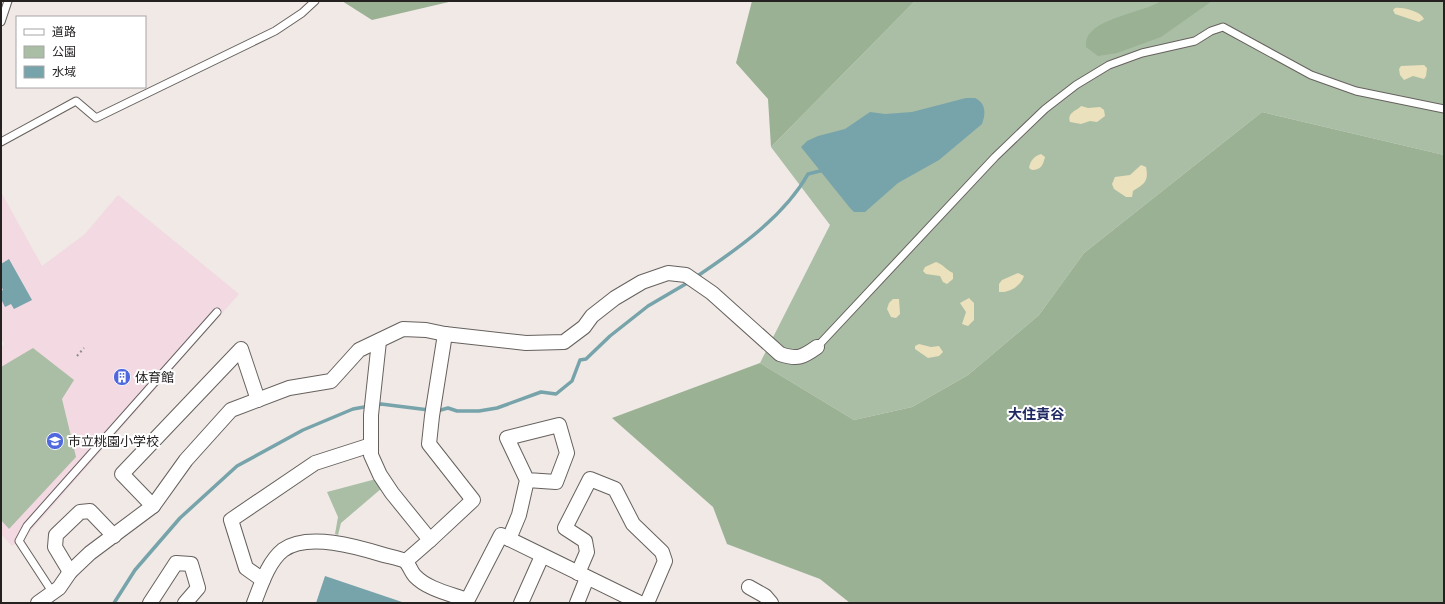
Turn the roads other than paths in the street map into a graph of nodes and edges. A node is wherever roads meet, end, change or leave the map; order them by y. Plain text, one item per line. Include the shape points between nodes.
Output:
1 (8, 1) edge
2 (315, 1) edge
3 (1, 22) edge
4 (1444, 109) edge
5 (1, 142) edge
6 (217, 312) dead end
7 (445, 334) junction
8 (379, 341) junction
9 (817, 348) joint
10 (258, 400) junction
11 (371, 445) junction
12 (527, 480) junction
13 (153, 506) junction
14 (114, 536) junction
15 (509, 539) junction
16 (430, 540) junction
17 (542, 556) junction
18 (406, 561) junction
19 (70, 572) junction
20 (583, 575) junction
21 (263, 580) junction
22 (749, 587) dead end
23 (53, 593) junction
24 (467, 601) edge
25 (38, 603) edge
26 (150, 603) edge
27 (185, 603) edge
28 (254, 603) edge
29 (521, 603) edge
30 (577, 603) edge
31 (640, 603) edge
32 (771, 603) edge

1 - 3 lane
2 - 5 lane via 275,32 96,118 76,101
4 - 9 lane via 1356,91 1311,75 1223,27 1195,41 1142,53 1109,65 1076,85 1045,109 995,157
6 - 23 lane via 27,526 19,541
7 - 8 street via 403,329
7 - 9 street via 526,343 564,342 615,298 642,282 668,273 686,275 712,293 780,354 791,358 803,357
7 - 16 street via 429,444 473,500
8 - 10 street via 359,350 331,381 289,388
8 - 11 street via 371,415
10 - 13 street via 230,410 186,460
10 - 13 street via 241,349 122,474
11 - 16 street via 371,455 380,474
11 - 21 street via 315,463 231,520 246,568
12 - 12 street via 556,482 567,453 559,426 507,438
12 - 15 street via 519,515
13 - 14 street
14 - 19 street via 90,553
14 - 19 street via 90,511 80,512 56,535 55,547
15 - 17 street
15 - 24 street via 501,535
16 - 18 street
17 - 20 street
17 - 29 street
18 - 21 street via 358,546 324,541 298,544 284,550
18 - 24 street via 415,576 429,586
19 - 23 street
20 - 30 street
20 - 31 street
20 - 31 street via 587,552 585,541 565,528 590,478 615,489 633,524 662,552 665,561
21 - 28 street
22 - 32 street via 765,596
23 - 25 street
26 - 27 street via 176,563 191,564 198,588

